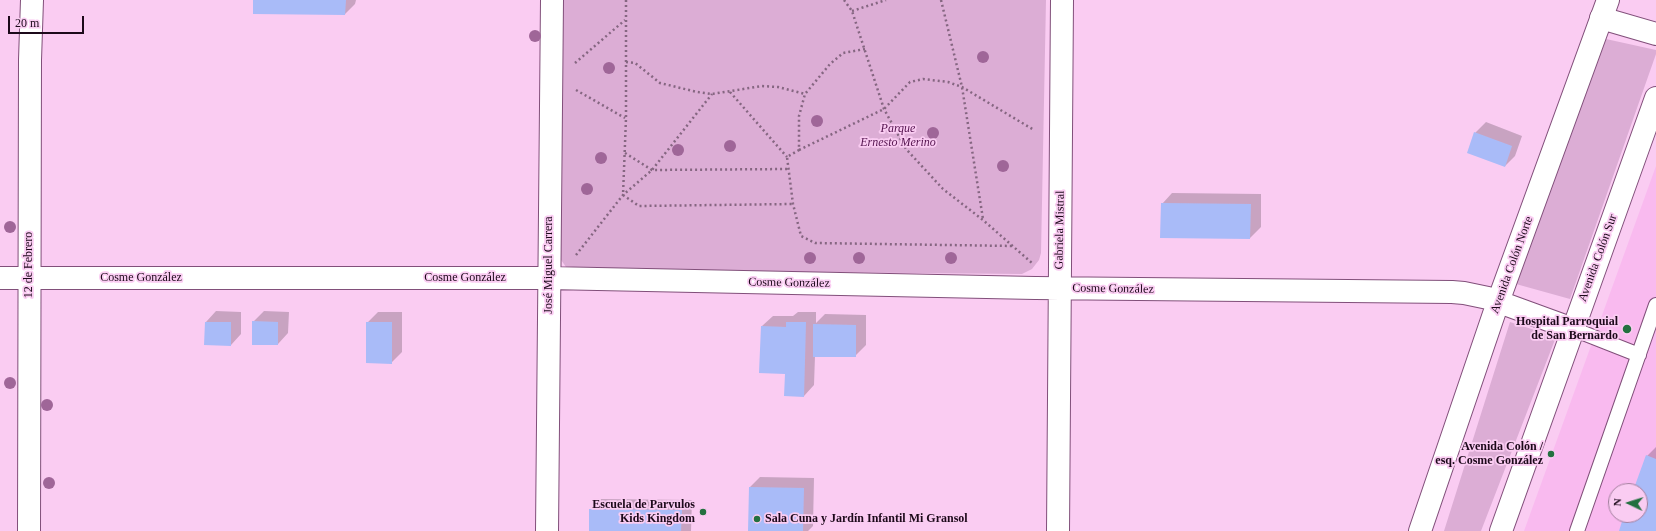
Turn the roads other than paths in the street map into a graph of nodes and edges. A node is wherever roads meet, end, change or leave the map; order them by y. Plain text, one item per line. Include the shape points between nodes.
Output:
1 (32, 0) edge
2 (552, 0) edge
3 (1062, 0) edge
4 (1604, 9) edge
5 (1656, 34) edge
6 (1656, 98) edge
7 (0, 278) edge
8 (29, 278) junction
9 (549, 278) junction
10 (1060, 278) junction
11 (1498, 302) junction
12 (1656, 305) edge
13 (1572, 329) junction
14 (1638, 355) junction
15 (29, 531) edge
16 (547, 531) edge
17 (1058, 531) edge
18 (1420, 531) edge
19 (1501, 531) edge
20 (1577, 531) edge

1 - 8 street, 12 de Febrero
2 - 9 street, José Miguel Carrera
3 - 10 street, Gabriela Mistral
4 - 5 street
4 - 11 street, Avenida Colón Norte
6 - 13 street, Avenida Colón Sur
7 - 8 street, Cosme González
8 - 9 street, Cosme González
8 - 15 street, 12 de Febrero
9 - 10 street, Cosme González
9 - 16 street, José Miguel Carrera
10 - 11 street, Cosme González via 1452,292 1477,295
10 - 17 street, Gabriela Mistral
11 - 13 street, Cosme González
11 - 18 street, Avenida Colón Norte
12 - 14 lane
13 - 14 lane
13 - 19 street, Avenida Colón Sur
14 - 20 lane

